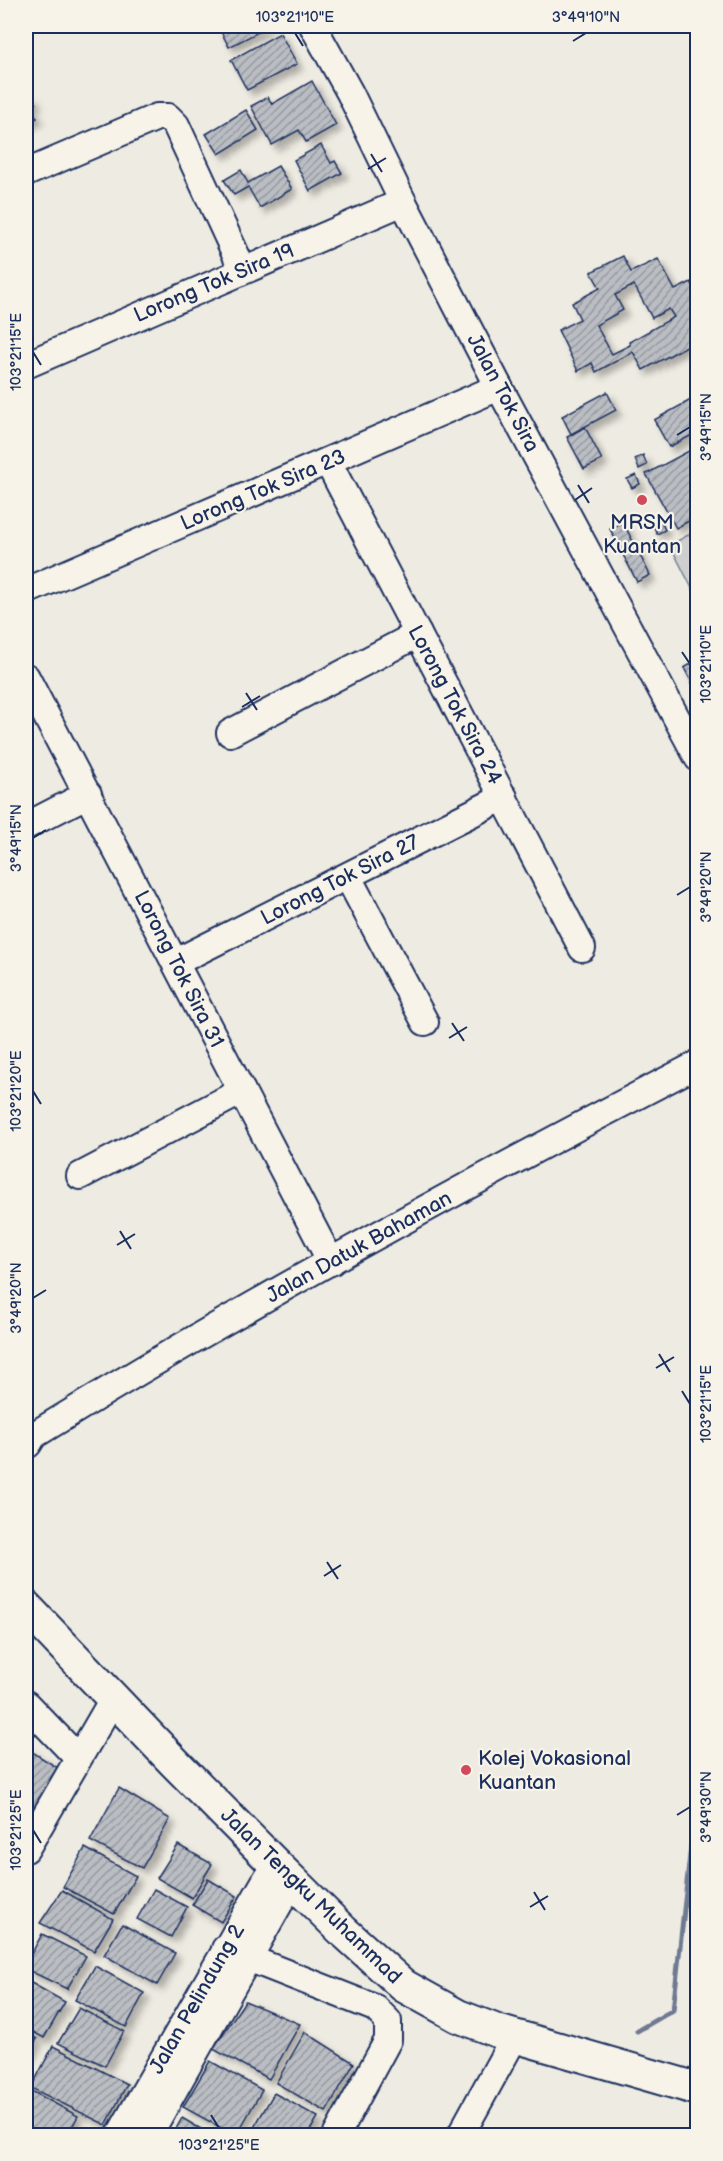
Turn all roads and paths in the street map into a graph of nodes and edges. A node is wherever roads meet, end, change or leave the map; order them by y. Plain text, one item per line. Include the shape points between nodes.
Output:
1 (314, 26) edge
2 (26, 174) edge
3 (403, 202) junction
4 (243, 270) junction
5 (26, 365) edge
6 (499, 387) junction
7 (328, 462) junction
8 (26, 591) edge
9 (418, 634) junction
10 (26, 677) edge
11 (230, 733) dead end
12 (698, 758) edge
13 (88, 794) junction
14 (504, 797) junction
15 (26, 826) edge
16 (348, 877) junction
17 (582, 948) dead end
18 (176, 962) junction
19 (425, 1022) dead end
20 (698, 1064) edge
21 (242, 1091) junction
22 (80, 1176) dead end
23 (330, 1262) junction
24 (27, 1440) edge
25 (26, 1607) edge
26 (113, 1699) junction
27 (26, 1704) edge
28 (78, 1758) junction
29 (26, 1849) edge
30 (284, 1872) junction
31 (236, 1953) junction
32 (515, 2036) junction
33 (698, 2090) edge
34 (119, 2136) edge
35 (148, 2136) edge
36 (336, 2136) edge
37 (460, 2136) edge

1 - 3 street, Jalan Tok Sira
2 - 4 street via 157,117 168,117 176,125
3 - 4 street, Lorong Tok Sira 19
3 - 6 street, Jalan Tok Sira
4 - 5 street, Lorong Tok Sira 19
6 - 7 street, Lorong Tok Sira 23
6 - 12 street, Jalan Tok Sira
7 - 8 street, Lorong Tok Sira 23
7 - 9 street, Lorong Tok Sira 24
9 - 11 street
9 - 14 street, Lorong Tok Sira 24
10 - 13 street, Lorong Tok Sira 31
13 - 15 street
13 - 18 street, Lorong Tok Sira 31
14 - 16 street, Lorong Tok Sira 27
14 - 17 street, Lorong Tok Sira 24
16 - 18 street, Lorong Tok Sira 27
16 - 19 street
18 - 21 street, Lorong Tok Sira 31
20 - 23 street, Jalan Datuk Bahaman
21 - 22 street
21 - 23 street, Lorong Tok Sira 31
23 - 24 street, Jalan Datuk Bahaman
25 - 26 main road, Jalan Tengku Muhammad
26 - 28 street
26 - 30 main road, Jalan Tengku Muhammad
27 - 28 street
28 - 29 street
30 - 31 street, Jalan Pelindung 2
30 - 32 main road, Jalan Tengku Muhammad via 404,1986 458,2016
31 - 34 street, Jalan Pelindung 2
31 - 35 street
31 - 36 street via 375,2008 388,2021 388,2040
32 - 33 main road, Jalan Tengku Muhammad
32 - 37 street

